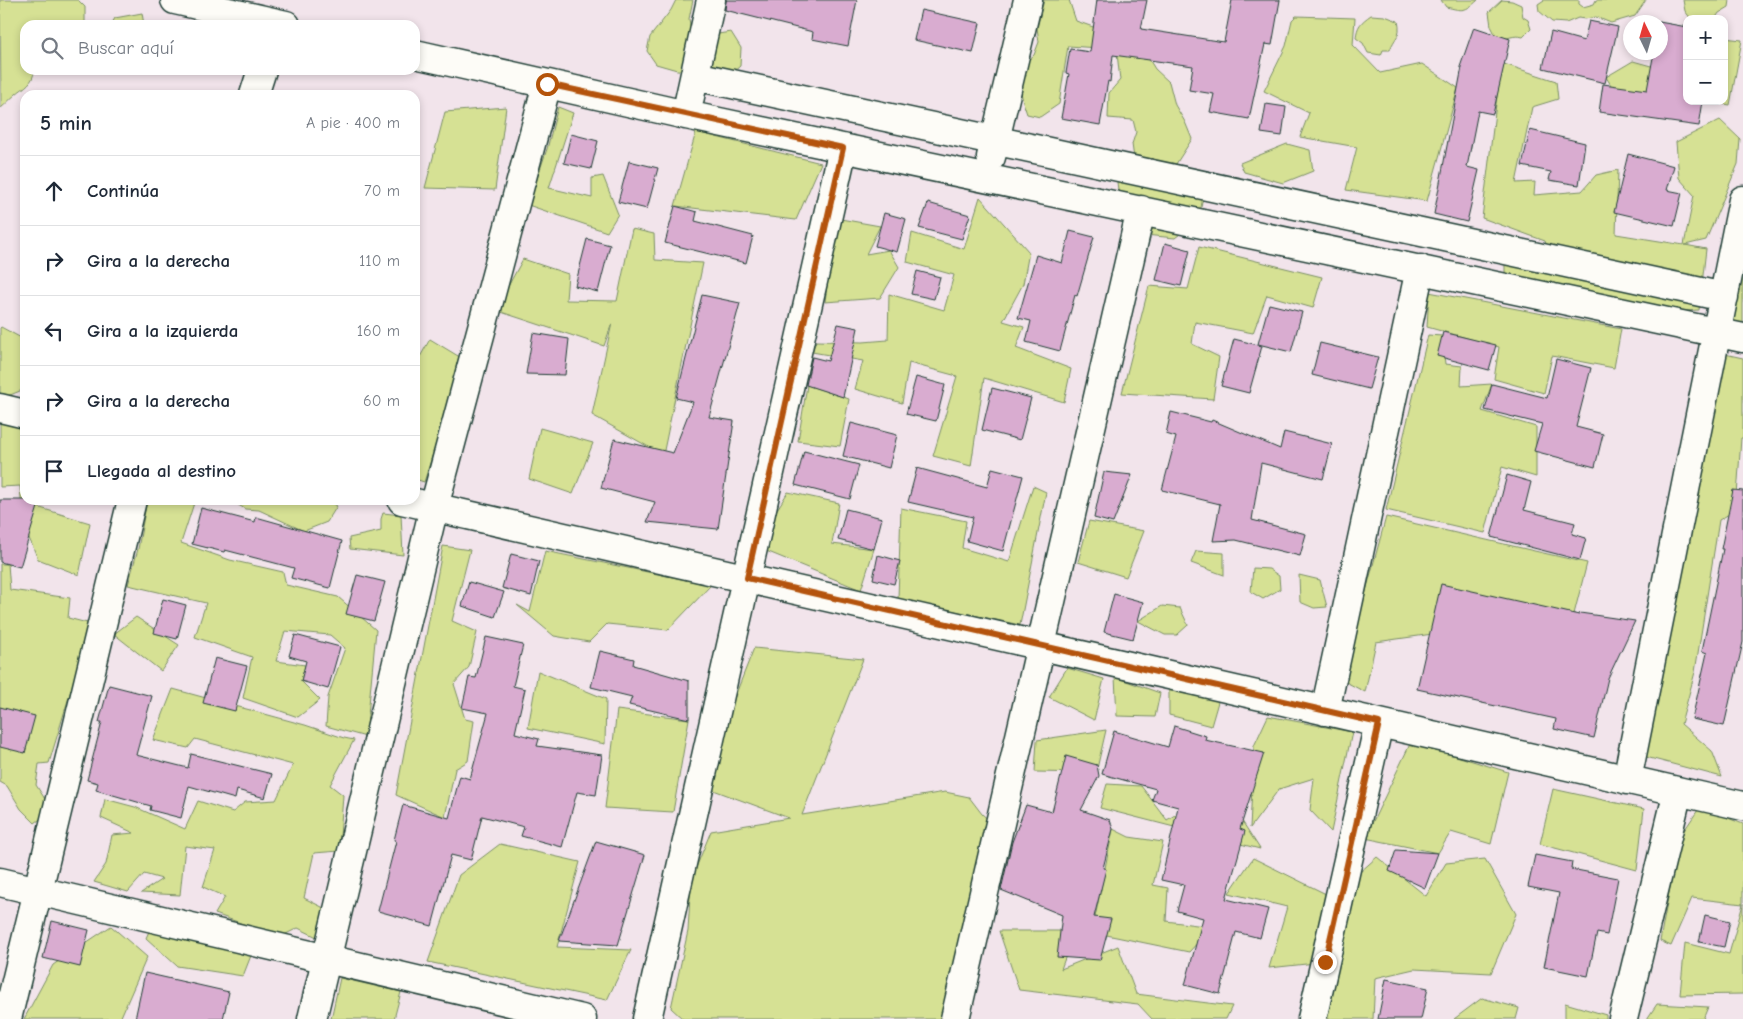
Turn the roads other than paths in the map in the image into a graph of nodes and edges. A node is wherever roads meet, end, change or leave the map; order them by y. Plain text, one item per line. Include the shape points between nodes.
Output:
1 (711, 0) edge
2 (1028, 0) edge
3 (188, 1) edge
4 (263, 20) edge
5 (420, 55) edge
6 (260, 75) edge
7 (695, 76) junction
8 (547, 84) junction
9 (256, 90) edge
10 (686, 115) junction
11 (996, 141) junction
12 (843, 148) junction
13 (985, 178) junction
14 (1743, 200) edge
15 (1141, 210) junction
16 (1420, 269) junction
17 (1724, 297) junction
18 (1716, 331) junction
19 (1743, 338) edge
20 (0, 408) edge
21 (20, 413) edge
22 (420, 504) edge
23 (131, 505) edge
24 (434, 507) junction
25 (747, 578) junction
26 (1041, 646) junction
27 (1325, 711) junction
28 (1379, 723) junction
29 (1627, 780) junction
30 (1678, 791) junction
31 (1743, 806) edge
32 (0, 882) edge
33 (38, 891) junction
34 (327, 959) junction
35 (7, 1019) edge
36 (312, 1019) edge
37 (582, 1019) edge
38 (647, 1019) edge
39 (955, 1019) edge
40 (1312, 1019) edge
41 (1623, 1019) edge

1 - 7 street
2 - 11 street
3 - 4 street
5 - 8 street
6 - 9 street
7 - 10 street
7 - 11 street
8 - 10 street
8 - 24 street
10 - 12 street
11 - 13 street
11 - 17 street
12 - 13 street
12 - 25 street
13 - 15 street
14 - 17 street
15 - 16 street
15 - 26 street
16 - 18 street
16 - 27 street
17 - 18 street
18 - 19 street
18 - 29 street
20 - 21 street
22 - 24 street
23 - 33 street
24 - 25 street
24 - 34 street
25 - 26 street
25 - 38 street
26 - 27 street
26 - 39 street
27 - 28 street
28 - 29 street
28 - 40 street
29 - 30 street
30 - 31 street
30 - 41 street
32 - 33 street
33 - 34 street
33 - 35 street
34 - 36 street
34 - 37 street

